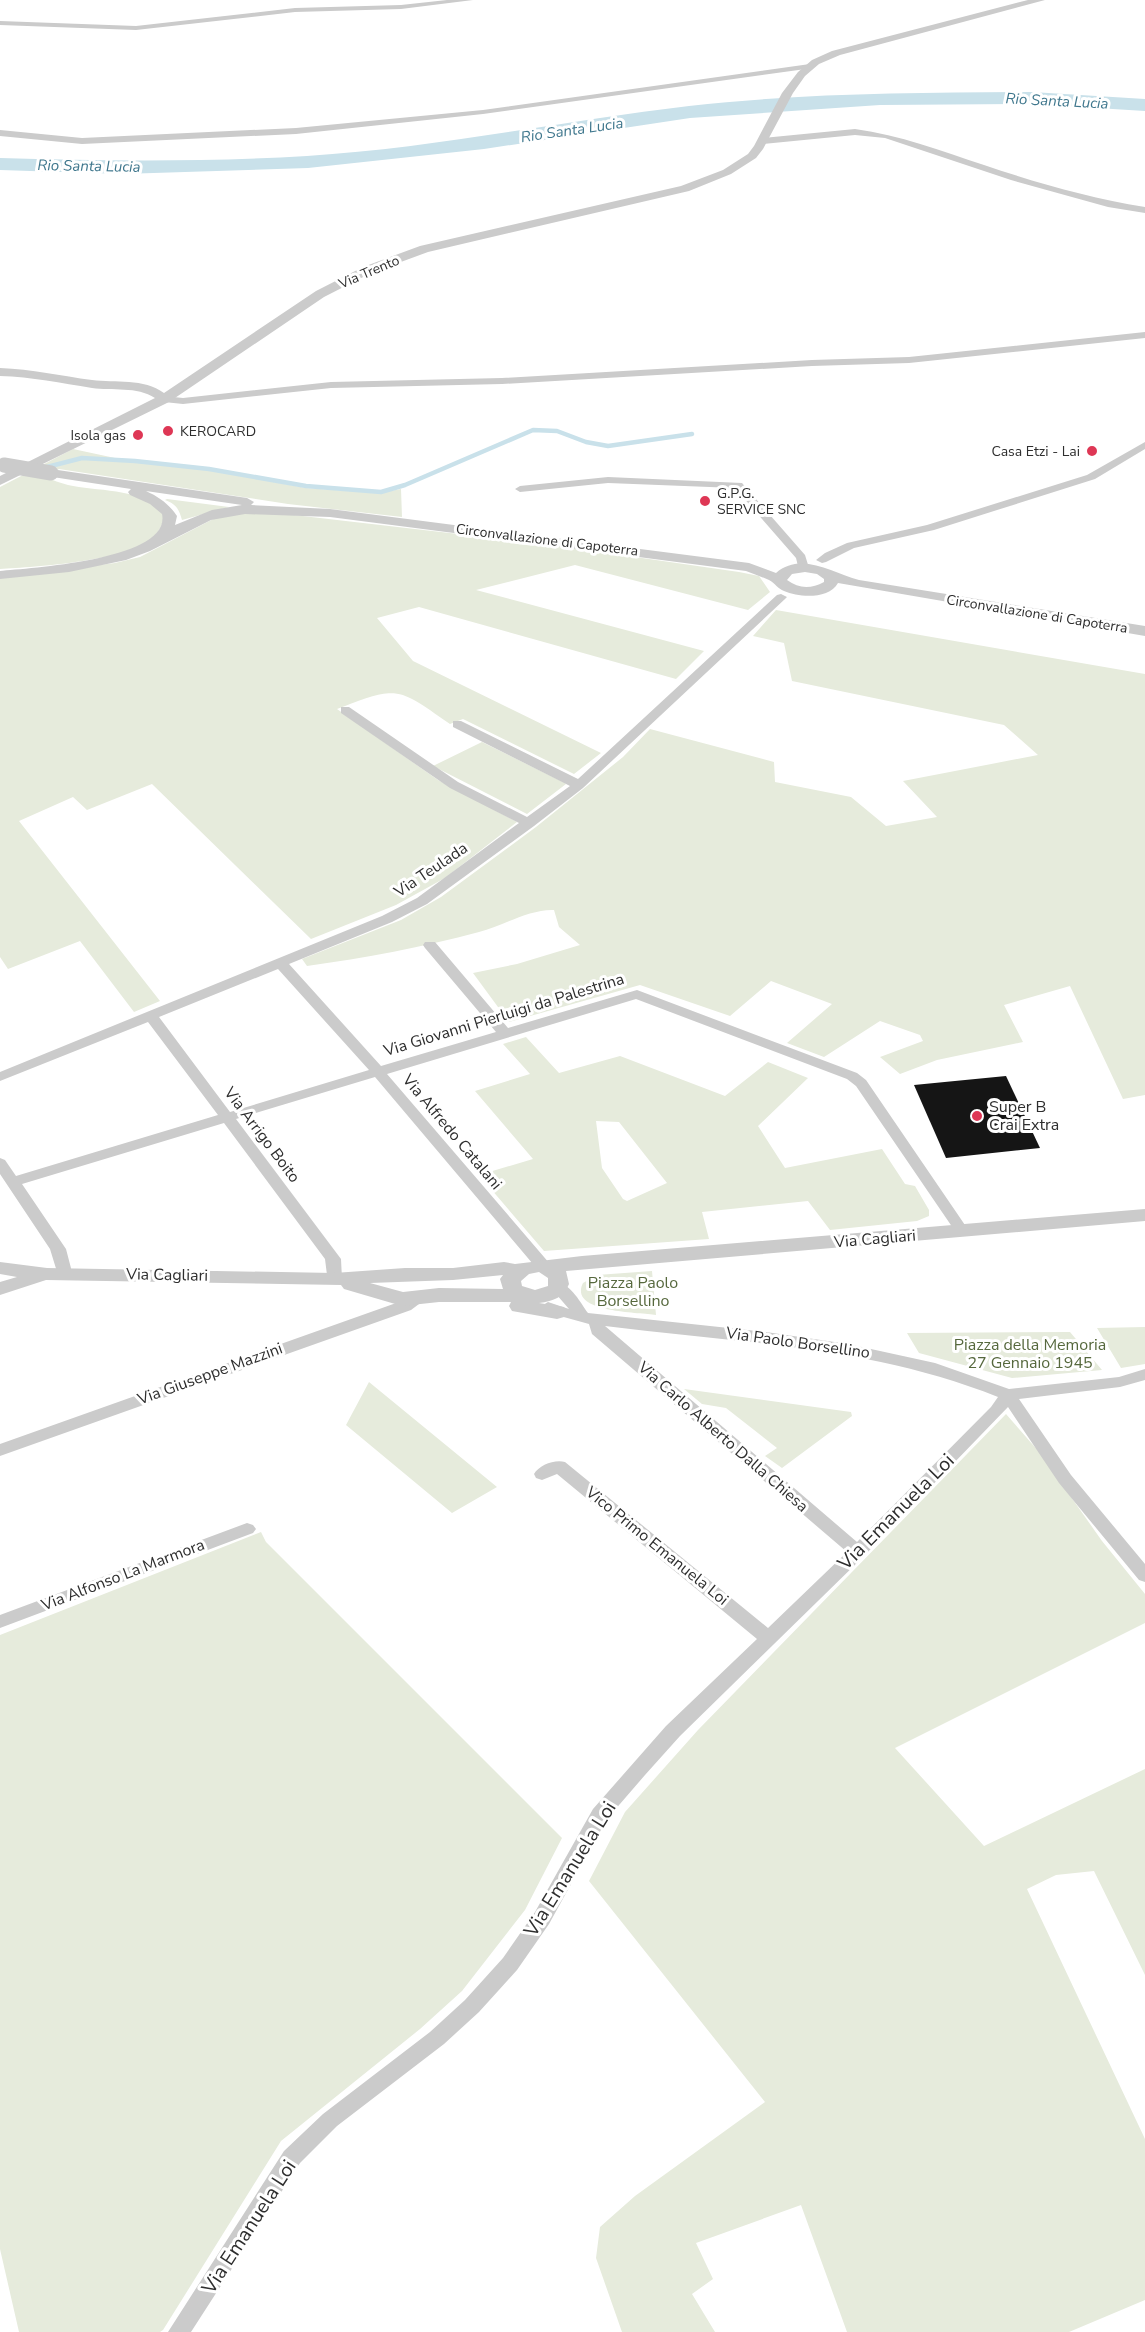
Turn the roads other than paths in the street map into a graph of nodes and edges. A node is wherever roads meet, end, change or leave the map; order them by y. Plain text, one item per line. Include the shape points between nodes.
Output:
1 (470, 0) edge
2 (1040, 0) edge
3 (0, 23) edge
4 (810, 66) junction
5 (0, 133) edge
6 (764, 139) junction
7 (1145, 210) edge
8 (1145, 335) edge
9 (215, 366) junction
10 (0, 372) edge
11 (93, 384) junction
12 (136, 387) junction
13 (164, 399) junction
14 (119, 406) dead end
15 (105, 429) junction
16 (1145, 445) edge
17 (2, 465) edge
18 (75, 478) junction
19 (0, 481) edge
20 (519, 489) dead end
21 (338, 514) junction
22 (162, 538) junction
23 (0, 575) edge
24 (805, 576) junction
25 (1145, 631) edge
26 (345, 710) dead end
27 (457, 724) dead end
28 (579, 785) junction
29 (529, 823) junction
30 (430, 945) dead end
31 (280, 963) junction
32 (151, 1016) junction
33 (505, 1034) junction
34 (378, 1072) junction
35 (0, 1077) edge
36 (226, 1118) junction
37 (0, 1163) edge
38 (12, 1182) junction
39 (1145, 1215) edge
40 (962, 1231) junction
41 (524, 1245) junction
42 (605, 1262) junction
43 (545, 1267) junction
44 (0, 1269) edge
45 (520, 1269) junction
46 (56, 1273) junction
47 (334, 1279) junction
48 (387, 1284) junction
49 (559, 1286) junction
50 (0, 1289) edge
51 (470, 1296) junction
52 (527, 1296) junction
53 (419, 1298) junction
54 (557, 1312) junction
55 (589, 1317) junction
56 (1145, 1374) edge
57 (1008, 1395) junction
58 (0, 1450) edge
59 (542, 1474) dead end
60 (247, 1529) dead end
61 (858, 1552) junction
62 (1145, 1576) edge
63 (0, 1622) edge
64 (769, 1639) junction
65 (179, 2332) edge

1 - 3 street via 401,8 295,10 136,28
2 - 4 street via 836,53
4 - 5 street via 483,112 296,131 82,141
4 - 6 street, Via Trento via 797,80
6 - 7 street via 844,133 878,135 1029,182
6 - 9 street, Via Trento via 743,162 685,189 424,249 367,270 320,294
8 - 13 street via 909,360 502,381 331,385 183,401
9 - 12 street
9 - 13 street, Via Trento
10 - 11 street via 32,373
11 - 12 street
11 - 13 street via 119,398
12 - 13 street via 153,391
13 - 15 street, Via Trento
14 - 15 street
15 - 19 street, Via Trento
16 - 24 street, Via Teulada via 1091,477 930,528 851,545 829,555
17 - 18 street, Circonvallazione di Capoterra, bridge
18 - 21 street, Circonvallazione di Capoterra
18 - 22 street via 137,492 154,500 170,516
20 - 24 street via 608,480 738,485 801,556
21 - 22 street via 240,509 199,519
21 - 24 street, Circonvallazione di Capoterra
22 - 23 street via 113,559
24 - 24 street via 802,591
24 - 25 street, Circonvallazione di Capoterra
24 - 28 street, Via Teulada
26 - 29 street via 454,785
27 - 28 street
28 - 29 street, Via Teulada
29 - 31 street, Via Teulada via 422,902
30 - 33 street
31 - 32 street, Via Teulada
31 - 34 street, Via Alfredo Catalani
32 - 35 street, Via Teulada
32 - 36 street, Via Arrigo Boito
33 - 34 street, Via Giovanni Pierluigi da Palestrina
33 - 40 street, Via Giovanni Pierluigi da Palestrina via 643,994 846,1072 861,1083
34 - 36 street, Via Giovanni Pierluigi da Palestrina
34 - 41 street, Via Alfredo Catalani
36 - 38 street, Via Giovanni Pierluigi da Palestrina
36 - 47 street, Via Arrigo Boito via 333,1259
37 - 38 street
38 - 46 street via 58,1250
39 - 40 street, Via Cagliari
40 - 42 street, Via Cagliari
41 - 43 street, Via Alfredo Catalani
41 - 45 street
42 - 43 street, Via Cagliari
42 - 49 street, Via Cagliari
43 - 45 street
43 - 49 street via 558,1275
44 - 46 street, Via Cagliari
45 - 48 street, Via Cagliari
45 - 52 street via 510,1284
46 - 47 street, Via Cagliari
46 - 50 street
47 - 48 street, Via Cagliari
48 - 53 street, Via Cagliari via 402,1299
49 - 52 street via 545,1296
49 - 55 street
51 - 52 street, Via Cagliari
51 - 53 street, Via Cagliari
51 - 54 street
52 - 54 street, Via Paolo Borsellino
53 - 58 street, Via Giuseppe Mazzini
54 - 55 street, Via Paolo Borsellino
55 - 57 street, Via Paolo Borsellino via 886,1355 933,1367
55 - 61 street, Via Carlo Alberto Dalla Chiesa via 598,1330
56 - 57 street via 1119,1382
57 - 61 street, Via Emanuela Loi via 997,1411
57 - 62 street via 1065,1479
59 - 64 street, Vico Primo Emanuela Loi via 559,1466
60 - 63 street, Via Alfonso La Marmora
61 - 64 street, Via Emanuela Loi
64 - 65 street, Via Emanuela Loi via 673,1731 600,1814 542,1918 510,1964 438,2038 330,2120 292,2157

